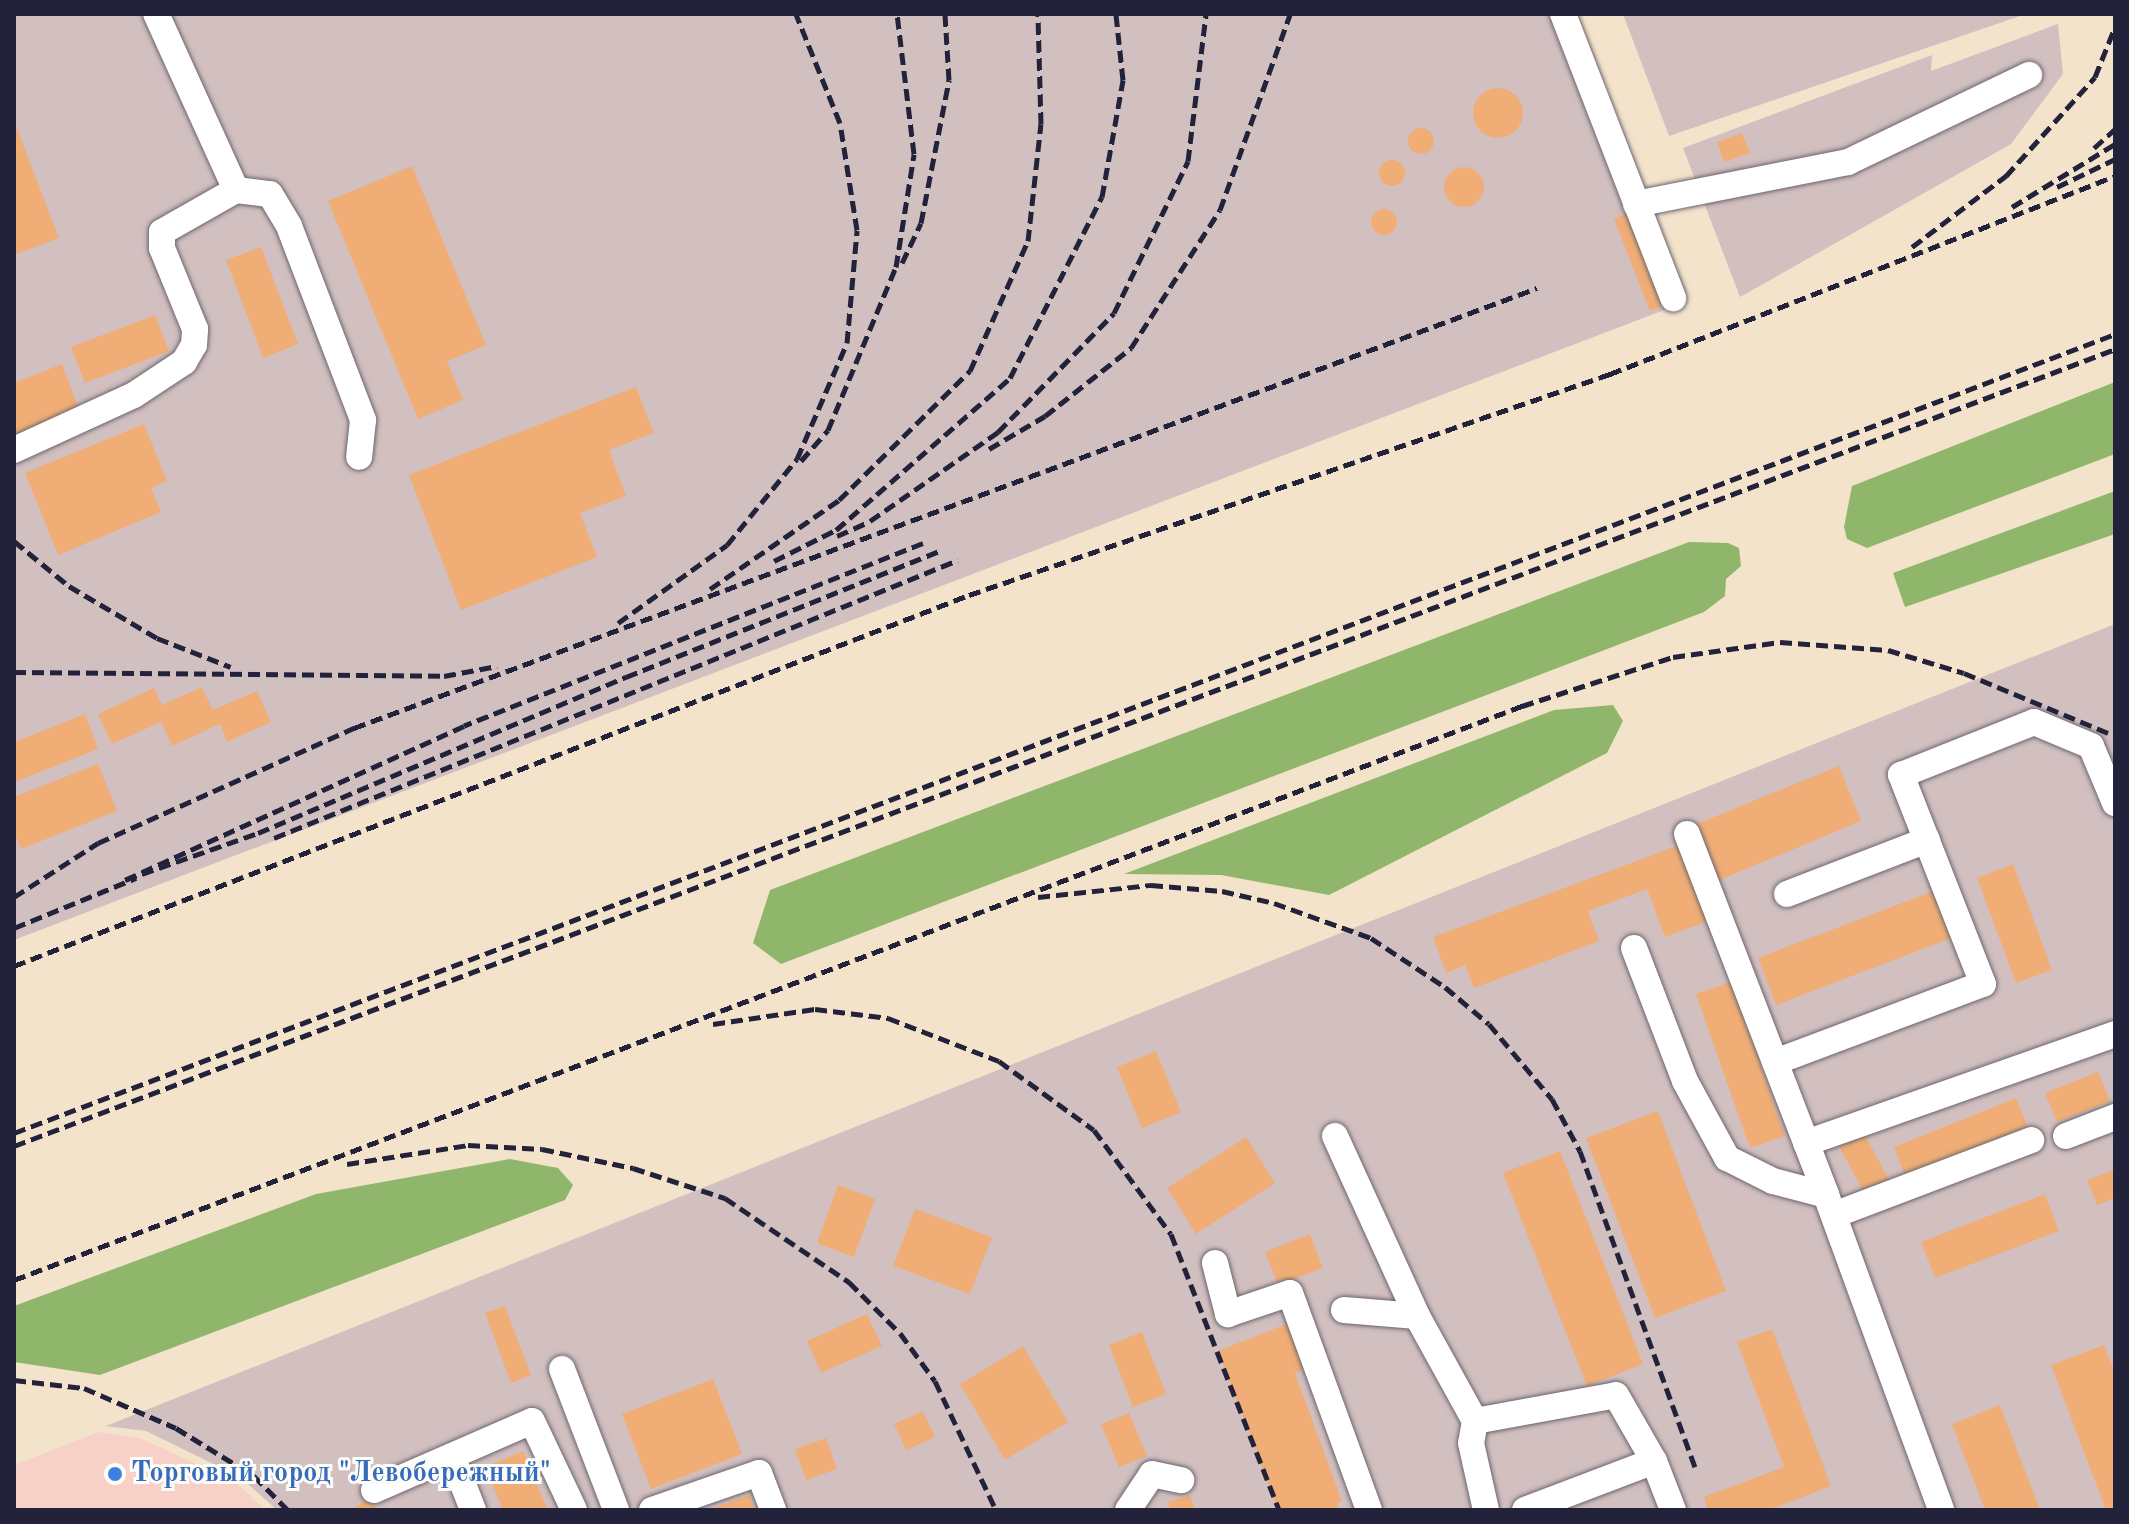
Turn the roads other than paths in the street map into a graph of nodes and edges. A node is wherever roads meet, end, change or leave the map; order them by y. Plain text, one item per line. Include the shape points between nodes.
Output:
1 (156, 14) edge
2 (1563, 14) edge
3 (2029, 75) dead end
4 (236, 190) junction
5 (1636, 204) junction
6 (1673, 298) dead end
7 (14, 450) edge
8 (359, 457) dead end
9 (2115, 803) edge
10 (1687, 834) dead end
11 (1927, 840) junction
12 (1787, 894) dead end
13 (1634, 948) dead end
14 (2115, 1034) edge
15 (1775, 1062) junction
16 (2115, 1117) edge
17 (1335, 1136) dead end
18 (2066, 1136) dead end
19 (2031, 1140) dead end
20 (1806, 1143) junction
21 (1830, 1205) junction
22 (1215, 1263) dead end
23 (1344, 1310) dead end
24 (1417, 1316) junction
25 (562, 1369) dead end
26 (1475, 1421) junction
27 (452, 1456) junction
28 (1654, 1461) junction
29 (1181, 1480) dead end
30 (374, 1490) dead end
31 (473, 1510) edge
32 (574, 1510) edge
33 (616, 1510) edge
34 (652, 1510) edge
35 (773, 1510) edge
36 (1128, 1510) edge
37 (1369, 1510) edge
38 (1486, 1510) edge
39 (1525, 1510) edge
40 (1673, 1510) edge
41 (1941, 1510) edge

1 - 4 lane
2 - 5 lane
3 - 5 lane via 1848,162
4 - 7 lane via 162,232 162,248 195,329 184,362 134,395
4 - 8 lane via 270,194 289,226 363,420
5 - 6 lane
9 - 11 lane via 2091,746 2034,722 1901,775
10 - 15 lane
11 - 12 lane
11 - 15 lane via 1983,984
13 - 21 lane via 1685,1081 1727,1158
14 - 20 lane
15 - 20 lane
16 - 18 lane
17 - 24 lane
19 - 21 lane
20 - 21 lane
21 - 41 lane
22 - 37 lane via 1228,1314 1290,1293
23 - 24 lane
24 - 26 lane
25 - 33 lane
26 - 28 lane via 1616,1395
26 - 38 lane via 1471,1443
27 - 30 lane
27 - 31 lane
27 - 32 lane via 532,1421
28 - 39 lane
28 - 40 lane
29 - 36 lane via 1152,1474
34 - 35 lane via 759,1473

